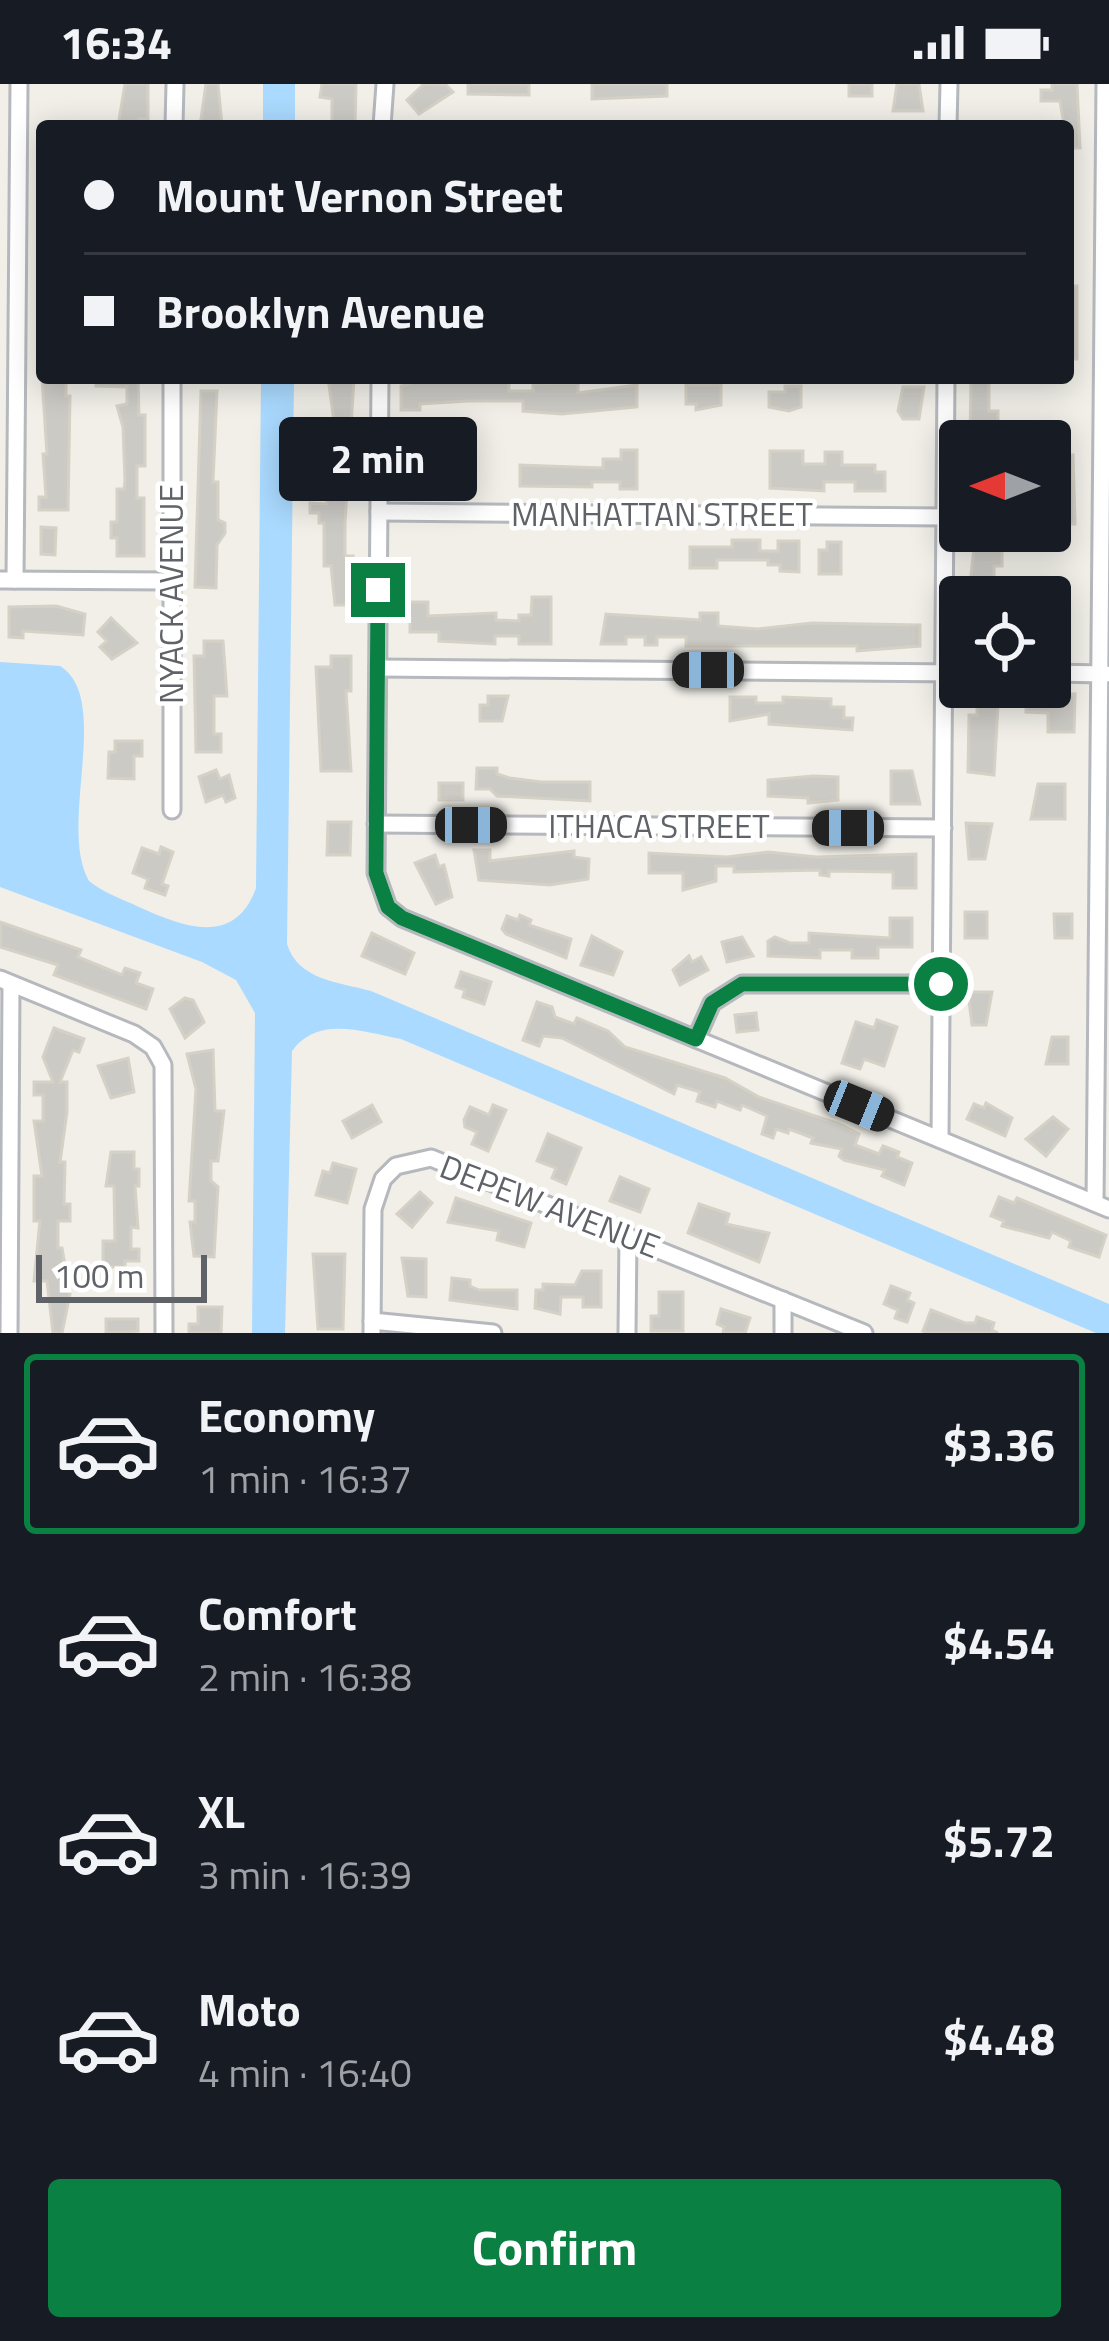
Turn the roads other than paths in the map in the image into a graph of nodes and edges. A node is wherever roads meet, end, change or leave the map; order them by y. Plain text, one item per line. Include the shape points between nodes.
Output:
1 (19, 84) edge
2 (175, 84) edge
3 (385, 84) edge
4 (949, 84) edge
5 (1105, 84) edge
6 (174, 120) edge
7 (382, 120) edge
8 (948, 120) edge
9 (9, 268) edge
10 (172, 384) edge
11 (380, 384) edge
12 (946, 384) edge
13 (946, 420) edge
14 (8, 424) edge
15 (379, 512) junction
16 (939, 517) edge
17 (7, 580) edge
18 (170, 581) junction
19 (378, 668) junction
20 (939, 673) edge
21 (1071, 674) edge
22 (1104, 674) edge
23 (950, 708) edge
24 (172, 810) dead end
25 (376, 824) junction
26 (943, 828) junction
27 (6, 981) edge
28 (941, 984) junction
29 (696, 1039) junction
30 (940, 1139) junction
31 (1102, 1206) edge
32 (628, 1236) junction
33 (783, 1300) junction
34 (372, 1327) edge
35 (8, 1333) edge
36 (164, 1333) edge
37 (493, 1333) edge
38 (627, 1333) edge
39 (783, 1333) edge
40 (865, 1333) edge

1 - 9 street
2 - 6 street
3 - 7 street
4 - 8 street
5 - 22 street
9 - 14 street
10 - 18 street, NYACK AVENUE
11 - 15 street
12 - 13 street
14 - 17 street
15 - 16 street, MANHATTAN STREET
15 - 19 street
17 - 18 street
18 - 24 street, NYACK AVENUE
19 - 20 street
19 - 25 street
21 - 22 street
22 - 31 street
23 - 26 street
25 - 26 street, ITHACA STREET
25 - 29 street via 379,891 402,918
26 - 28 street
27 - 35 street
27 - 36 street via 153,1047 166,1082
28 - 29 street via 742,984 712,1003
28 - 30 street
29 - 30 street
30 - 31 street
32 - 33 street, DEPEW AVENUE
32 - 34 street, DEPEW AVENUE via 431,1158 413,1159 383,1179 375,1195
32 - 38 street
33 - 39 street
33 - 40 street, DEPEW AVENUE
34 - 37 street

